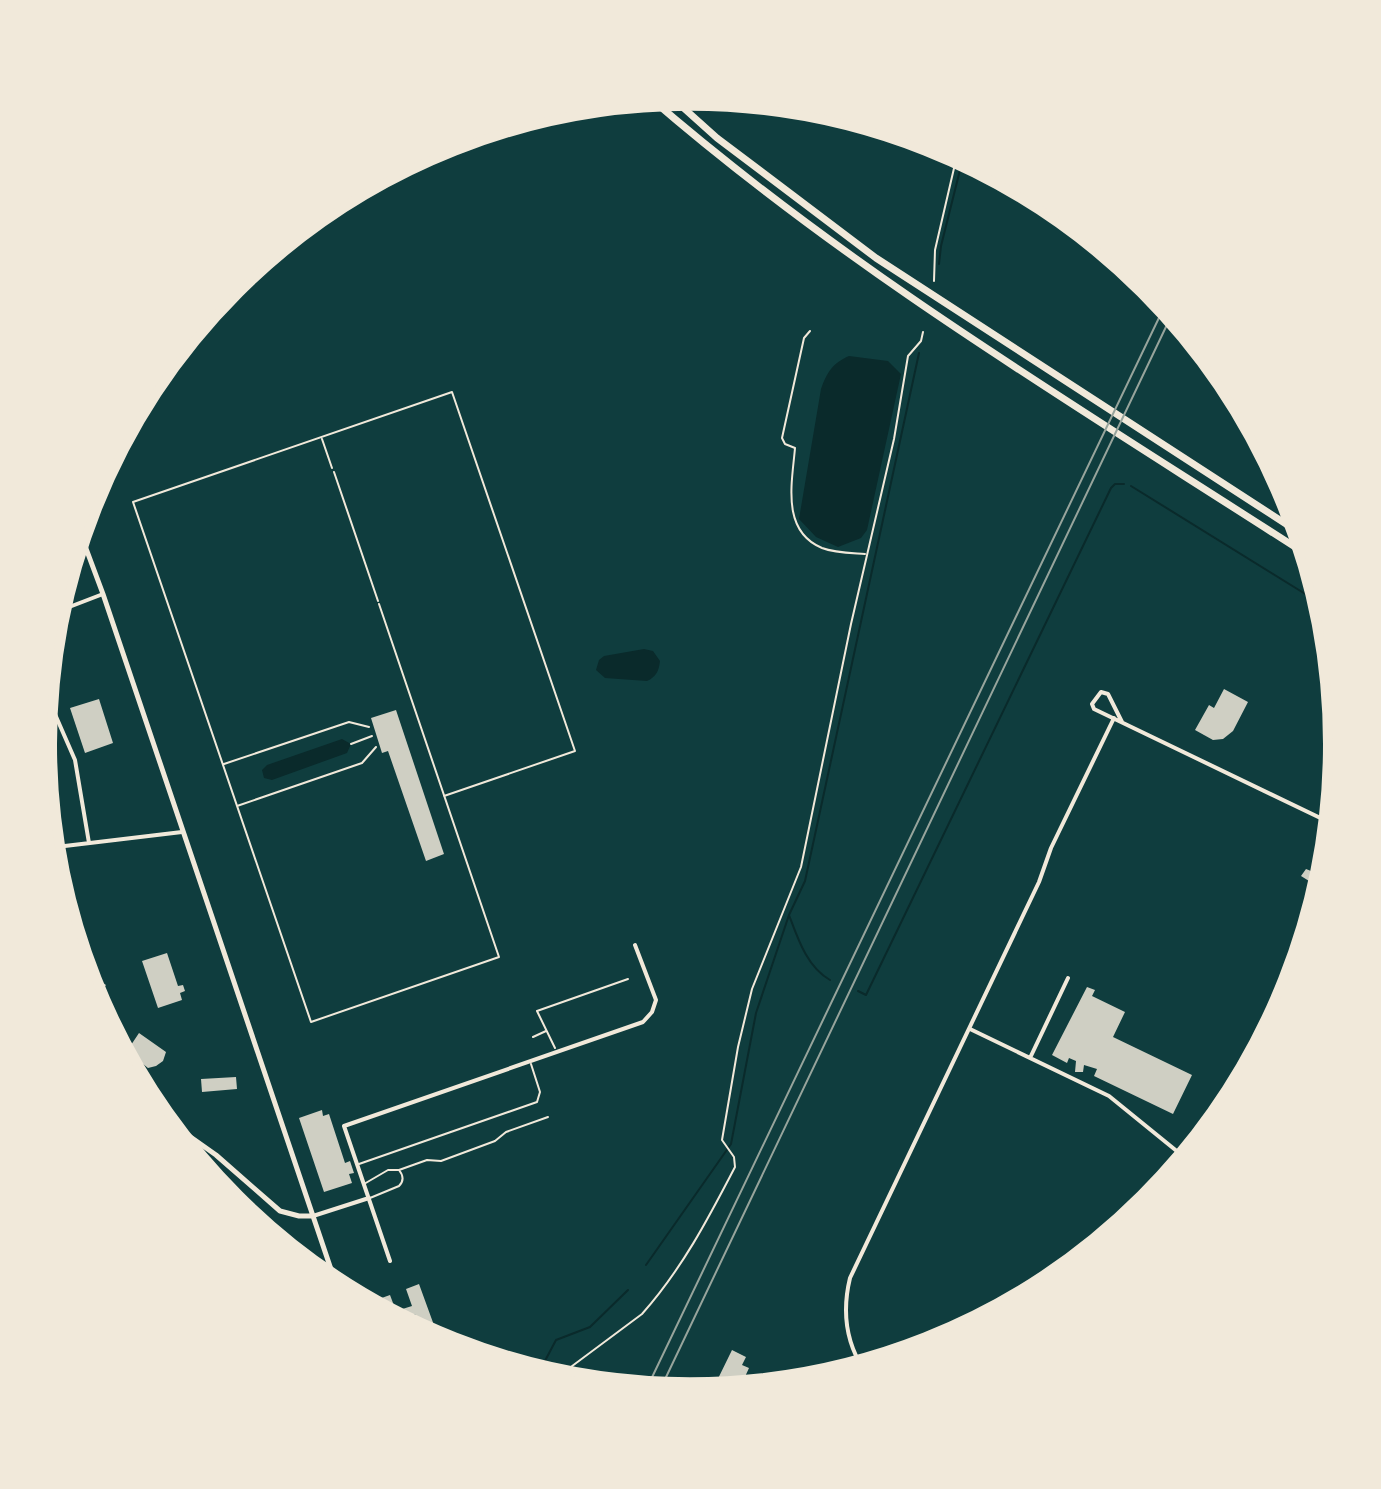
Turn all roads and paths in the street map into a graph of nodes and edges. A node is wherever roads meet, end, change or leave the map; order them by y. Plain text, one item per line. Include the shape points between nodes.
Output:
1 (682, 106) edge
2 (660, 107) edge
3 (955, 164) edge
4 (934, 281) dead end
5 (810, 331) dead end
6 (923, 332) dead end
7 (322, 437) junction
8 (1290, 527) edge
9 (84, 544) edge
10 (1298, 549) edge
11 (866, 554) junction
12 (103, 594) junction
13 (67, 608) edge
14 (53, 709) edge
15 (1114, 718) junction
16 (1122, 722) junction
17 (369, 727) dead end
18 (372, 736) dead end
19 (351, 744) dead end
20 (376, 747) dead end
21 (223, 765) junction
22 (444, 796) junction
23 (237, 806) junction
24 (1325, 820) edge
25 (182, 832) junction
26 (89, 843) junction
27 (60, 847) edge
28 (635, 945) dead end
29 (1068, 978) dead end
30 (628, 979) dead end
31 (970, 1029) junction
32 (547, 1030) junction
33 (533, 1037) dead end
34 (556, 1053) junction
35 (1030, 1058) junction
36 (530, 1063) junction
37 (548, 1117) dead end
38 (183, 1132) edge
39 (1180, 1154) edge
40 (357, 1165) junction
41 (399, 1170) junction
42 (364, 1184) junction
43 (369, 1198) junction
44 (313, 1216) junction
45 (390, 1261) dead end
46 (332, 1272) edge
47 (859, 1360) edge
48 (566, 1371) edge

1 - 8 highway via 839,231
2 - 10 highway via 837,248
3 - 4 path via 935,250
5 - 11 path via 804,338 782,438 795,448 792,514 804,536 822,548
6 - 11 path via 908,356
7 - 21 lane via 133,502
7 - 22 lane
7 - 22 lane via 452,392 575,751
9 - 12 main road
11 - 48 path via 801,867 752,989 730,1090 723,1133 735,1167 697,1241 652,1302
12 - 13 street
12 - 25 main road
14 - 26 street via 75,760
15 - 16 street
15 - 16 street via 1094,709 1101,692 1108,694
15 - 31 street
16 - 24 street
17 - 21 lane via 349,722
18 - 19 path
20 - 23 lane via 362,763
21 - 23 lane
22 - 23 lane via 499,957 311,1022
25 - 26 street
25 - 44 main road
26 - 27 street
28 - 34 street via 656,1000 652,1012 643,1022
29 - 35 street
30 - 32 path via 537,1011
31 - 35 street
31 - 47 street via 850,1278 846,1325
32 - 33 path
32 - 34 path
34 - 36 street
35 - 39 street via 1116,1100
36 - 40 lane via 540,1092 537,1102
36 - 40 street via 344,1126
37 - 41 lane via 441,1161
38 - 44 main road via 280,1211
40 - 42 street
41 - 42 lane via 388,1170
41 - 43 lane via 399,1186
42 - 43 street
43 - 44 street
43 - 45 street
44 - 46 main road

